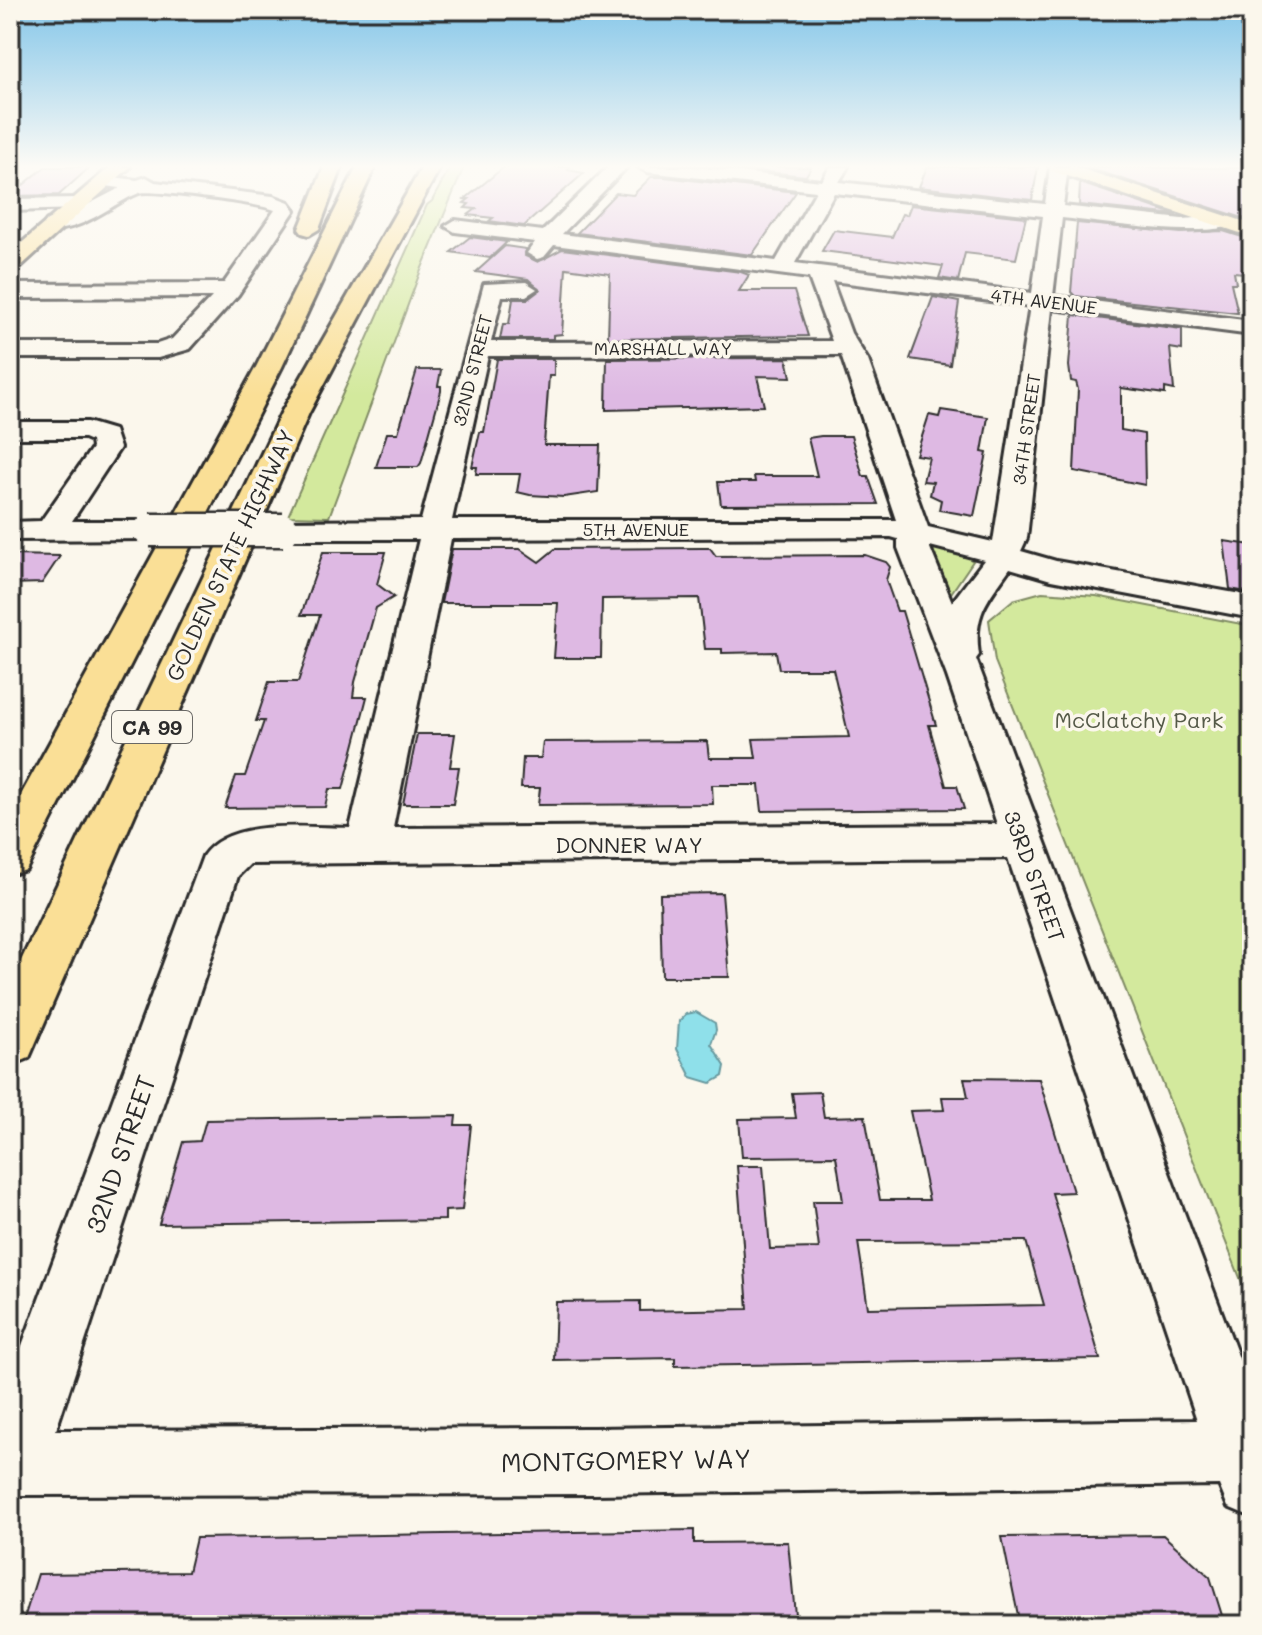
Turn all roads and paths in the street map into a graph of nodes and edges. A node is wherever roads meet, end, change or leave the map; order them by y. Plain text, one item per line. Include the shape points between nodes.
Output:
1 (33, 243) edge
2 (262, 243) edge
3 (303, 243) edge
4 (329, 243) edge
5 (370, 243) edge
6 (389, 243) edge
7 (546, 243) edge
8 (590, 243) edge
9 (796, 243) edge
10 (1050, 243) edge
11 (10, 264) edge
12 (782, 268) junction
13 (818, 272) junction
14 (230, 290) junction
15 (10, 291) edge
16 (1042, 301) junction
17 (1252, 328) edge
18 (849, 348) junction
19 (477, 349) junction
20 (10, 351) edge
21 (295, 413) junction
22 (10, 430) edge
23 (206, 484) junction
24 (436, 529) junction
25 (10, 531) edge
26 (50, 531) junction
27 (914, 531) junction
28 (1004, 556) junction
29 (1252, 607) edge
30 (965, 676) junction
31 (1022, 841) junction
32 (368, 845) junction
33 (236, 850) joint
34 (10, 857) edge
35 (10, 1041) edge
36 (12, 1463) edge
37 (1246, 1467) edge

1 - 11 main road
2 - 14 street
3 - 23 main road
4 - 23 main road, CA 99
5 - 21 main road
6 - 21 main road, GOLDEN STATE HIGHWAY
7 - 19 street, 32ND STREET via 503,285 526,289 492,289
8 - 12 street, 4TH AVENUE
9 - 12 street
10 - 16 street, 34TH STREET
12 - 13 street, 4TH AVENUE
13 - 16 street, 4TH AVENUE
13 - 18 street, 33RD STREET
14 - 15 street
14 - 20 street via 181,344 158,351
16 - 17 street, 4TH AVENUE
16 - 28 street, 34TH STREET via 1011,538
18 - 19 street, MARSHALL WAY
18 - 27 street, 33RD STREET
19 - 24 street, 32ND STREET
21 - 35 main road, GOLDEN STATE HIGHWAY / CA 99
22 - 26 street via 87,430 104,436 106,448
23 - 34 main road, CA 99
24 - 26 street, 5TH AVENUE, bridge
24 - 27 street, 5TH AVENUE
24 - 32 street, 32ND STREET
25 - 26 street, 5TH AVENUE
27 - 28 street, 5TH AVENUE
27 - 30 street, 33RD STREET via 914,548
28 - 29 street, 5TH AVENUE via 1051,570
28 - 30 street, 34TH STREET via 960,616 957,641
30 - 31 street, 33RD STREET
31 - 32 street, DONNER WAY
31 - 37 street, 33RD STREET
32 - 33 street, DONNER WAY
33 - 36 street, 32ND STREET via 216,875
36 - 37 street, MONTGOMERY WAY

